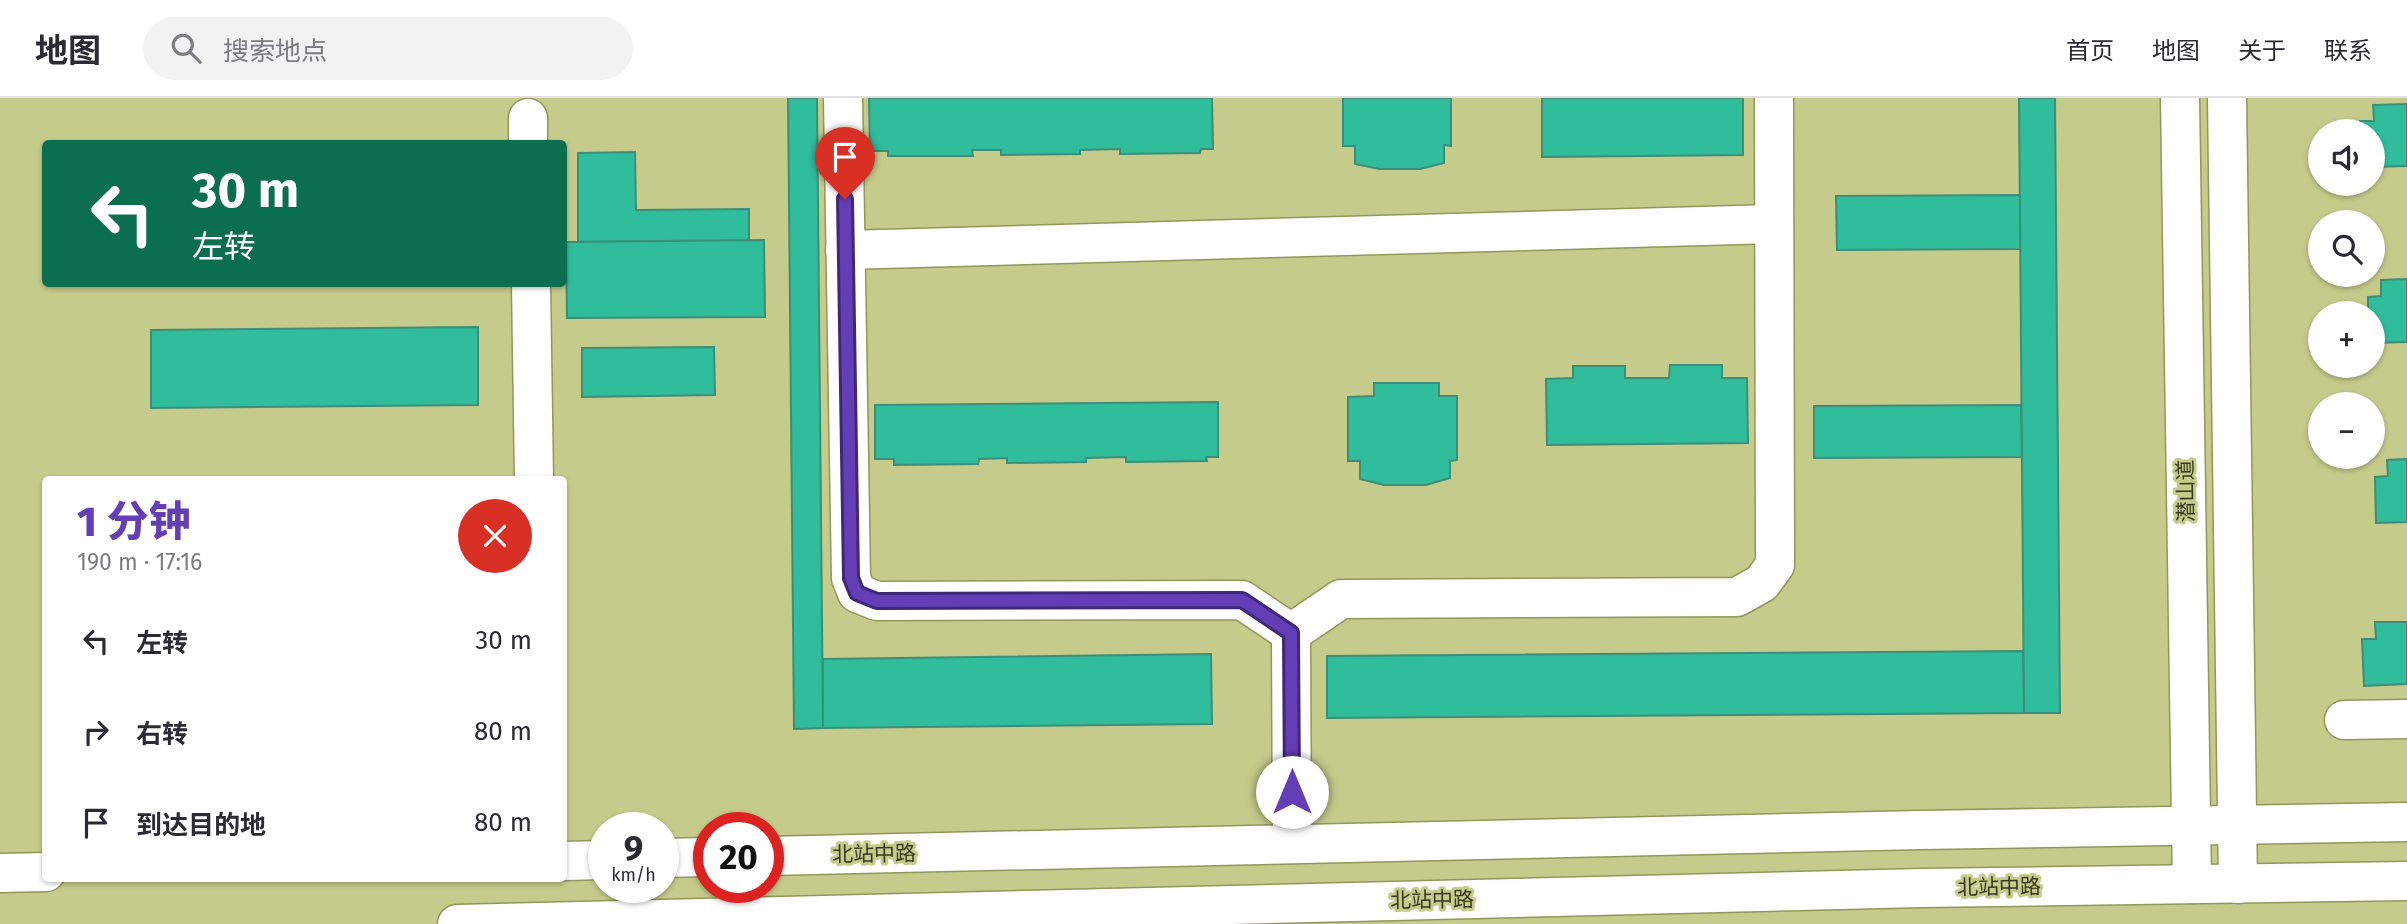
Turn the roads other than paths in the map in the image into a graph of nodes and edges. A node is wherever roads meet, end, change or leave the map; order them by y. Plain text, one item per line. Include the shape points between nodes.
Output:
1 (843, 98) edge
2 (1774, 98) edge
3 (2180, 98) edge
4 (2227, 98) edge
5 (1774, 224) junction
6 (845, 250) junction
7 (531, 287) edge
8 (534, 476) edge
9 (1291, 633) junction
10 (2407, 719) edge
11 (2344, 720) dead end
12 (2407, 822) edge
13 (2237, 825) junction
14 (2191, 826) junction
15 (1292, 844) junction
16 (784, 856) edge
17 (567, 860) edge
18 (588, 860) edge
19 (42, 872) edge
20 (0, 873) edge
21 (2407, 881) edge
22 (2192, 884) junction
23 (2238, 884) junction
24 (1327, 913) edge
25 (457, 924) edge

1 - 6 main road
2 - 5 main road
3 - 14 main road, 潜山道
4 - 13 main road
5 - 6 main road
5 - 9 main road via 1775,565 1762,583 1737,597 1341,599
6 - 9 main road via 851,578 857,593 877,601 1242,600
7 - 8 main road
9 - 15 main road
10 - 11 main road
12 - 13 main road, 北站中路
13 - 14 main road, 北站中路
13 - 23 main road
14 - 15 main road, 北站中路
14 - 22 main road, 潜山道
15 - 16 main road, 北站中路
17 - 18 main road
19 - 20 main road
21 - 23 main road, 北站中路
22 - 23 main road, 北站中路
22 - 24 main road, 北站中路
24 - 25 main road, 北站中路

